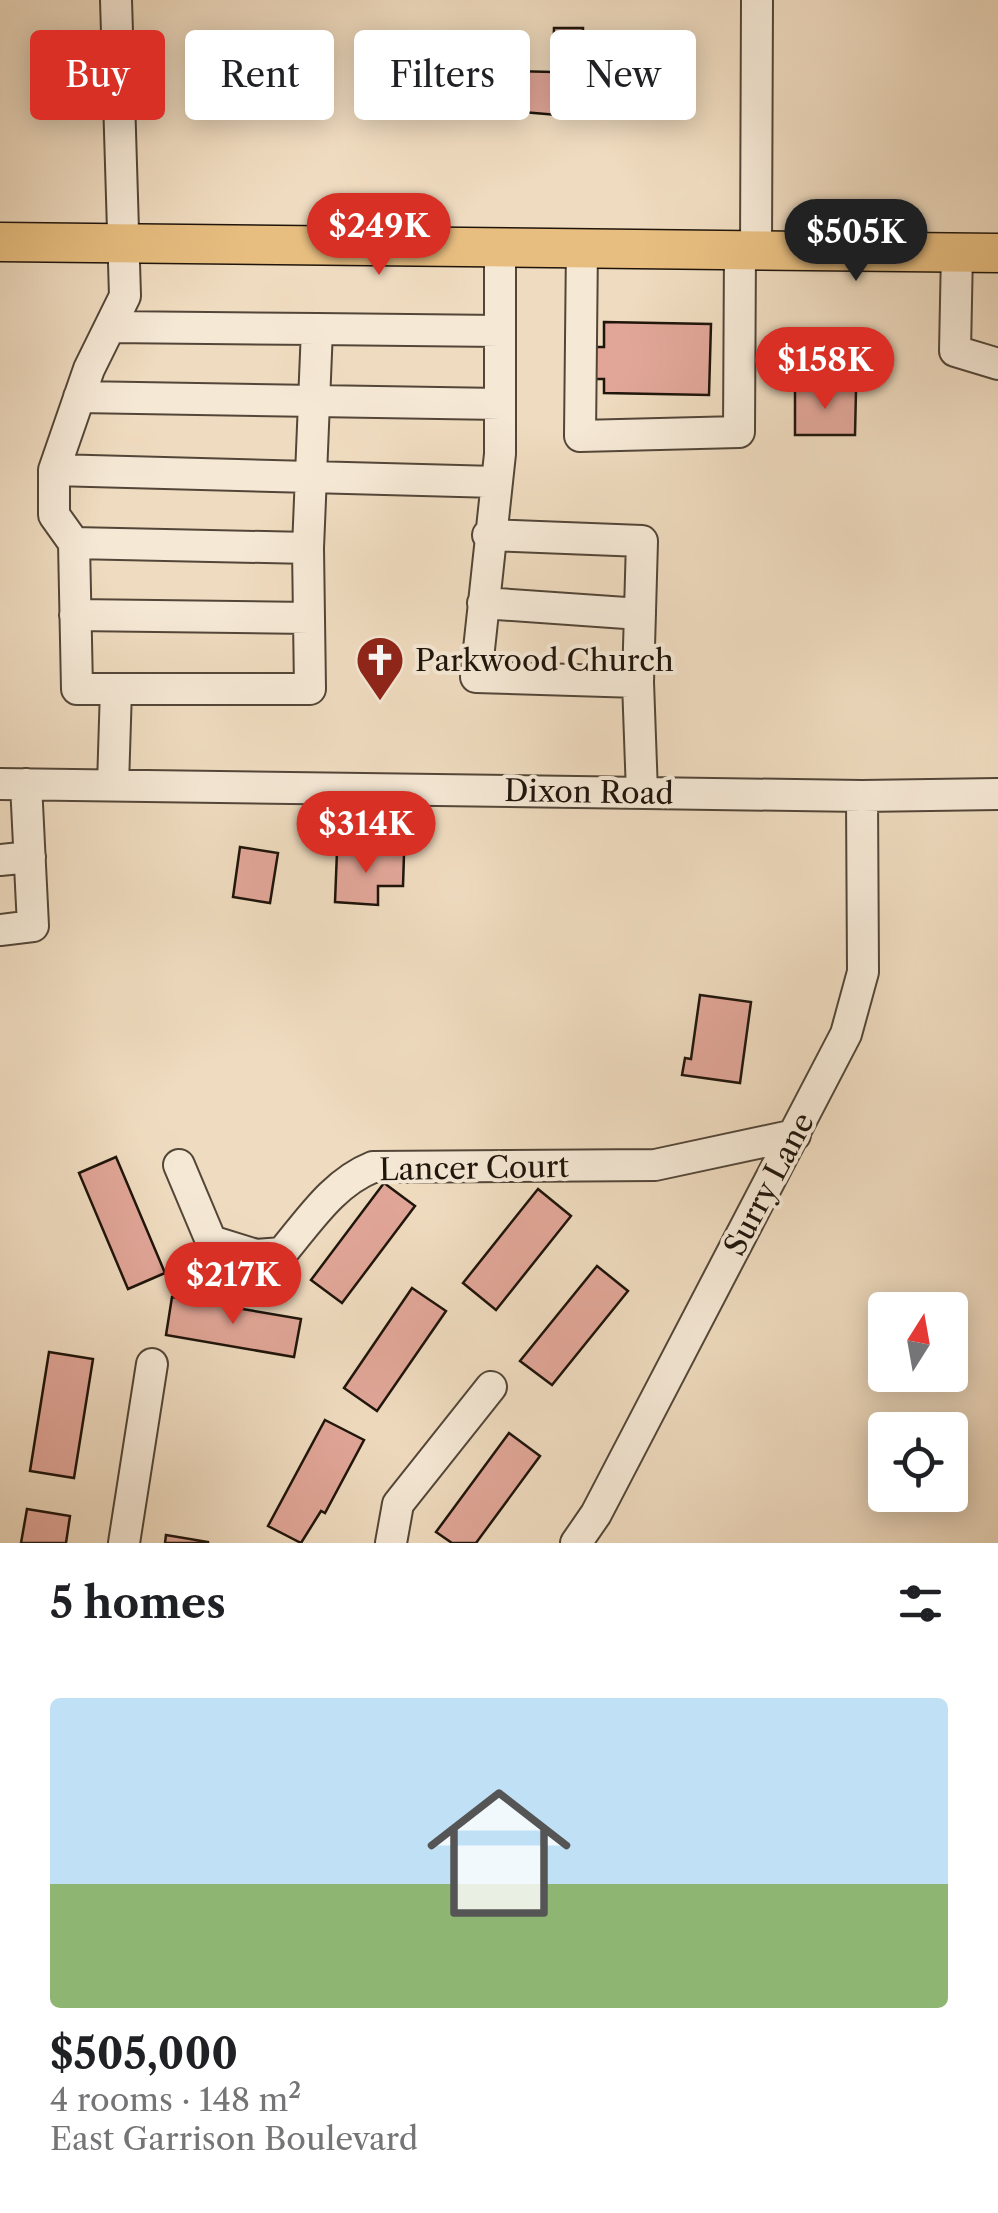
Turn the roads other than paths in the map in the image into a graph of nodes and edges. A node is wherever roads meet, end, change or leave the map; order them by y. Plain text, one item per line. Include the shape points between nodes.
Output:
1 (116, 0) edge
2 (757, 0) edge
3 (0, 242) edge
4 (122, 243) junction
5 (500, 244) junction
6 (582, 245) junction
7 (748, 248) junction
8 (957, 252) junction
9 (998, 253) edge
10 (110, 327) junction
11 (316, 329) junction
12 (500, 331) junction
13 (998, 364) edge
14 (79, 398) junction
15 (314, 401) junction
16 (500, 404) junction
17 (54, 470) junction
18 (311, 475) junction
19 (496, 482) junction
20 (488, 535) junction
21 (74, 543) junction
22 (308, 548) junction
23 (483, 603) junction
24 (640, 614) junction
25 (75, 615) junction
26 (310, 618) junction
27 (638, 682) junction
28 (116, 688) junction
29 (13, 784) edge
30 (114, 785) junction
31 (642, 793) junction
32 (998, 794) edge
33 (862, 796) junction
34 (15, 858) edge
35 (0, 930) edge
36 (796, 1135) junction
37 (179, 1165) dead end
38 (152, 1364) dead end
39 (491, 1387) dead end
40 (124, 1543) edge
41 (391, 1543) edge
42 (576, 1543) edge

1 - 4 street
2 - 7 street
3 - 4 main road
4 - 5 main road
4 - 10 street via 125,296
5 - 6 main road
5 - 12 street
6 - 7 main road
6 - 7 street via 580,436 738,432
7 - 8 main road
8 - 9 main road
8 - 13 street via 956,351
10 - 11 street
10 - 14 street
11 - 12 street
11 - 15 street
12 - 16 street
14 - 15 street
14 - 17 street
15 - 16 street
15 - 18 street
16 - 19 street
17 - 18 street
17 - 21 street via 54,515
18 - 19 street
18 - 22 street
19 - 20 street
20 - 23 street
20 - 24 street via 642,541
21 - 22 street
21 - 25 street
22 - 26 street
23 - 24 street
23 - 27 street via 476,676
24 - 27 street
25 - 26 street
25 - 28 street via 77,689
26 - 28 street via 310,689
27 - 31 street
28 - 30 street
29 - 30 street, Dixon Road
29 - 34 street
30 - 31 street, Dixon Road
31 - 33 street, Dixon Road
32 - 33 street, Dixon Road
33 - 36 street, Surry Lane via 857,1004
34 - 35 street via 33,926
36 - 37 street, Lancer Court via 655,1165 373,1167 334,1190 282,1253 270,1255 210,1241
36 - 42 street, Surry Lane
38 - 40 street
39 - 41 street via 398,1504

